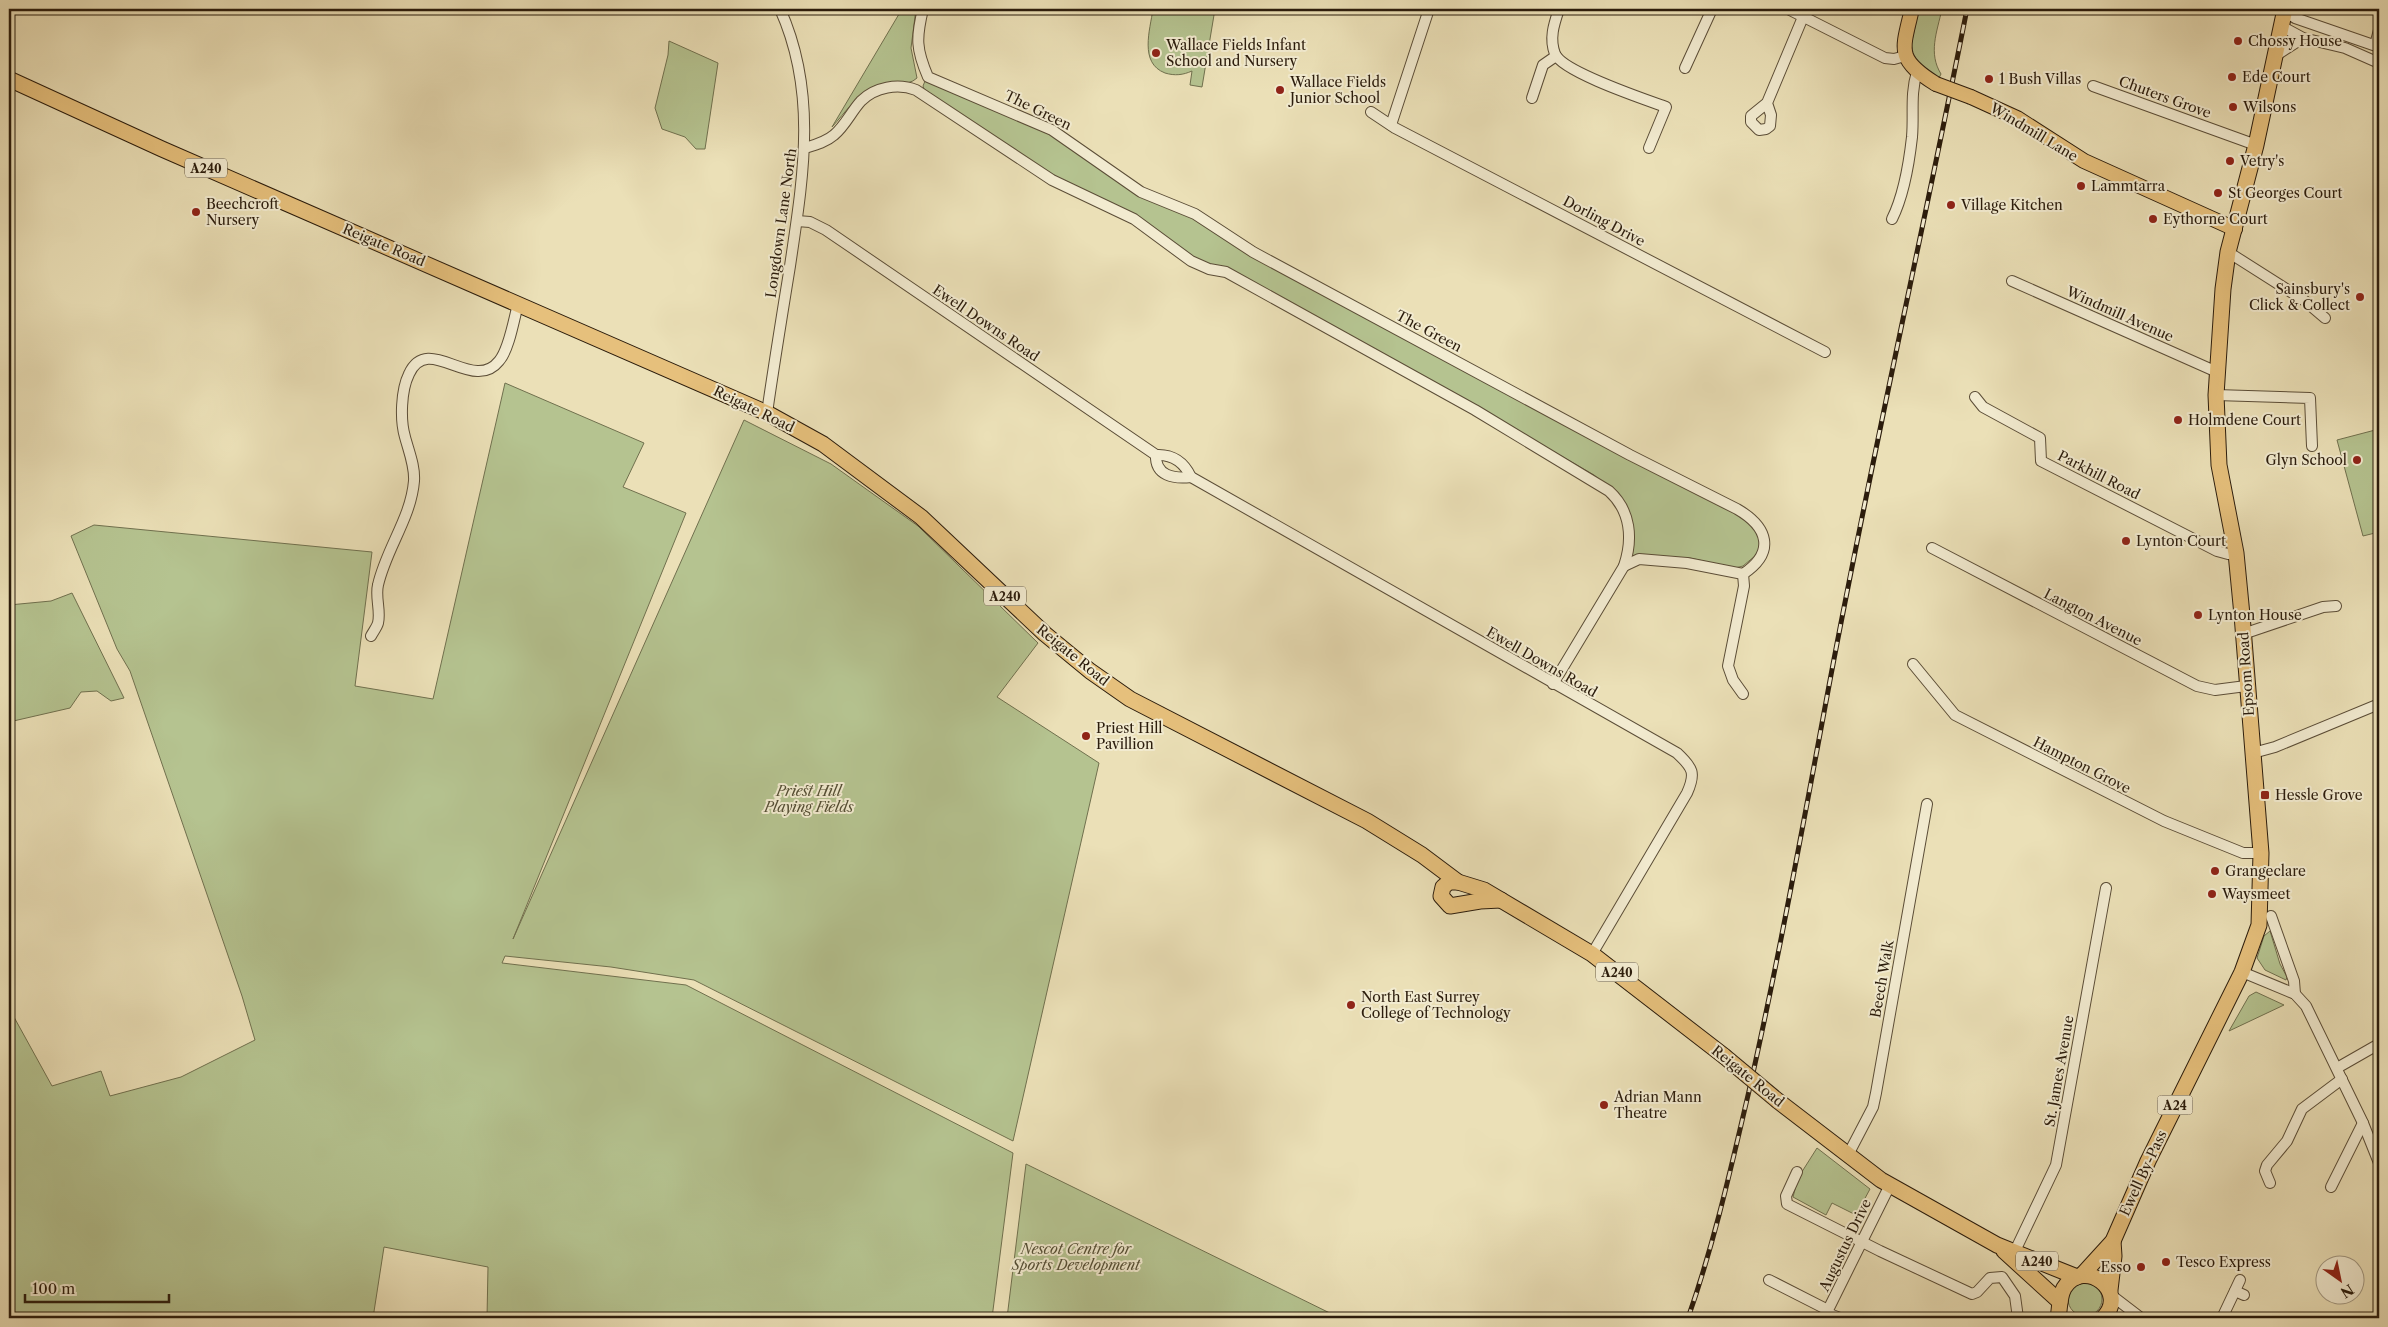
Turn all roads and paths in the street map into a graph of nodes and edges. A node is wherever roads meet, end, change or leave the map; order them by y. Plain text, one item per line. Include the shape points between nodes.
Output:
1 (780, 9) edge
2 (922, 9) edge
3 (1429, 9) edge
4 (1559, 9) edge
5 (1712, 9) edge
6 (1788, 9) edge
7 (1912, 9) edge
8 (2284, 9) edge
9 (1802, 17) junction
10 (2281, 26) junction
11 (2379, 30) edge
12 (2303, 38) junction
13 (2377, 46) edge
14 (1556, 56) junction
15 (1905, 56) junction
16 (2275, 56) junction
17 (2379, 64) edge
18 (1685, 68) dead end
19 (1917, 72) junction
20 (928, 77) junction
21 (9, 79) edge
22 (2093, 86) dead end
23 (911, 88) junction
24 (1532, 98) dead end
25 (1767, 103) dead end
26 (1371, 112) dead end
27 (1391, 125) junction
28 (2256, 145) junction
29 (805, 148) junction
30 (1649, 148) dead end
31 (1892, 219) dead end
32 (797, 220) junction
33 (2235, 229) junction
34 (2228, 252) junction
35 (2012, 281) dead end
36 (518, 304) junction
37 (2325, 318) dead end
38 (1825, 352) dead end
39 (2217, 372) junction
40 (2216, 395) junction
41 (1975, 397) dead end
42 (767, 413) junction
43 (2312, 446) dead end
44 (1156, 455) junction
45 (1191, 476) junction
46 (1932, 548) dead end
47 (2236, 553) junction
48 (1624, 566) junction
49 (1743, 574) junction
50 (2336, 606) dead end
51 (2243, 634) junction
52 (371, 636) dead end
53 (1913, 664) dead end
54 (1553, 684) junction
55 (2246, 686) junction
56 (1743, 694) dead end
57 (2379, 704) edge
58 (2253, 753) junction
59 (1926, 804) dead end
60 (2261, 853) junction
61 (1428, 859) junction
62 (1460, 883) junction
63 (1443, 888) junction
64 (2106, 888) dead end
65 (1502, 900) junction
66 (1462, 903) junction
67 (2270, 916) dead end
68 (1592, 954) junction
69 (2242, 972) junction
70 (2295, 994) junction
71 (2379, 1044) edge
72 (2336, 1068) junction
73 (2342, 1079) junction
74 (2363, 1123) junction
75 (1849, 1153) junction
76 (2379, 1163) edge
77 (1797, 1172) dead end
78 (2270, 1183) dead end
79 (1890, 1185) junction
80 (2331, 1187) dead end
81 (1862, 1241) junction
82 (2113, 1241) junction
83 (1997, 1245) junction
84 (2015, 1251) junction
85 (2080, 1276) junction
86 (1769, 1280) dead end
87 (2240, 1280) dead end
88 (2110, 1293) junction
89 (2062, 1311) edge
90 (1826, 1314) edge
91 (1840, 1318) edge
92 (2018, 1318) edge
93 (2103, 1318) edge
94 (2141, 1318) edge
95 (2222, 1318) edge

1 - 29 street, Longdown Lane North via 790,31 801,72
2 - 20 street via 917,46
3 - 27 street
4 - 14 street via 1552,35
5 - 18 street
6 - 9 street
7 - 15 main road via 1904,42
8 - 10 highway, A24
8 - 13 street via 2295,18
9 - 15 street via 1884,58
9 - 25 street
10 - 12 street
10 - 16 highway, A24
11 - 13 street
12 - 16 street
12 - 17 street via 2345,48
14 - 24 street via 1543,65
14 - 30 street via 1569,68 1666,107
15 - 19 main road, Windmill Lane
16 - 28 highway, A24
19 - 31 street via 1912,89 1912,138 1900,203
19 - 33 main road, Windmill Lane, bridge via 1936,84 2017,118 2092,166
20 - 23 street
20 - 49 street, The Green via 1052,130 1141,192 1195,214 1253,252 1751,517 1764,534 1765,546 1755,565
21 - 36 highway, Reigate Road / A240
22 - 28 street, Chuters Grove
23 - 29 street via 888,87 872,94 861,102 836,134
23 - 48 street via 1052,180 1134,219 1191,261 1226,272 1475,410 1609,491 1625,510 1629,539
26 - 27 street, Dorling Drive
27 - 38 street, Dorling Drive
28 - 33 highway, A24
29 - 32 street, Longdown Lane North
32 - 42 street, Longdown Lane North
32 - 44 street, Ewell Downs Road via 826,230
33 - 34 highway, Epsom Road / A24
34 - 37 street
34 - 39 highway, Epsom Road / A24
35 - 39 street, Windmill Avenue
36 - 42 highway, Reigate Road / A240
36 - 52 street via 504,352 495,365 470,371 432,358 415,364 408,374 403,428 413,467 413,484 408,508 378,586 378,622
39 - 40 highway, Epsom Road / A24
40 - 43 street via 2310,398
40 - 47 highway, Epsom Road / A24 via 2219,465
41 - 47 street, Parkhill Road via 1983,407 2040,438 2042,461 2217,551
42 - 61 highway, Reigate Road / A240 via 823,444 921,517 1045,634 1130,699 1352,813
44 - 45 street, Ewell Downs Road via 1176,459
44 - 45 street, Ewell Downs Road via 1156,463 1163,473 1172,477
45 - 54 street, Ewell Downs Road
46 - 55 street, Langton Avenue via 2197,686 2215,690
47 - 51 highway, Epsom Road / A24
48 - 49 street via 1639,559
48 - 54 street
49 - 56 street via 1744,586 1728,666
50 - 51 street via 2323,607
51 - 55 highway, Epsom Road / A24
53 - 60 street, Hampton Grove via 1955,715 2164,821 2244,853
54 - 68 street, Ewell Downs Road via 1677,754 1692,770 1687,793
55 - 58 highway, Epsom Road / A24
57 - 58 street
58 - 60 highway, Epsom Road / A24
59 - 75 street, Beech Walk via 1873,1107
60 - 69 highway, Epsom Road / A24 via 2259,925
61 - 62 highway, Reigate Road / A240
61 - 63 highway
62 - 63 highway via 1449,882
62 - 65 highway, Reigate Road / A240 via 1484,890
62 - 66 highway via 1466,896
63 - 66 highway via 1441,896 1446,904
64 - 84 street, St. James Avenue via 2056,1165
65 - 66 highway
65 - 68 highway, Reigate Road / A240
67 - 70 street via 2294,982
68 - 75 highway, Reigate Road / A240, bridge
69 - 70 street
69 - 82 highway, Ewell By-Pass / A24 via 2148,1161
70 - 72 street via 2306,1006
71 - 72 street
72 - 73 street
73 - 74 street
73 - 78 street via 2302,1109 2287,1141 2267,1165 2265,1171
74 - 76 street
74 - 80 street
75 - 79 highway, Reigate Road / A240
77 - 81 street via 1786,1196 1787,1204
79 - 81 street, Augustus Drive
79 - 83 highway, Reigate Road / A240
81 - 90 street, Augustus Drive
81 - 92 street via 1972,1294 1990,1278 2002,1277 2015,1296
82 - 85 highway, Ewell By-Pass / A24
82 - 88 highway, Ewell By-Pass / A24
83 - 84 highway, Reigate Road / A240
83 - 89 highway, Reigate Road / A240
84 - 85 highway, Reigate Road / A240
85 - 88 highway via 2102,1280
85 - 89 highway, Ewell By-Pass / A24 via 2065,1287
86 - 90 street
87 - 95 street via 2239,1293
88 - 93 highway, Ewell By-Pass / A24 via 2110,1307
88 - 94 street
90 - 91 street

